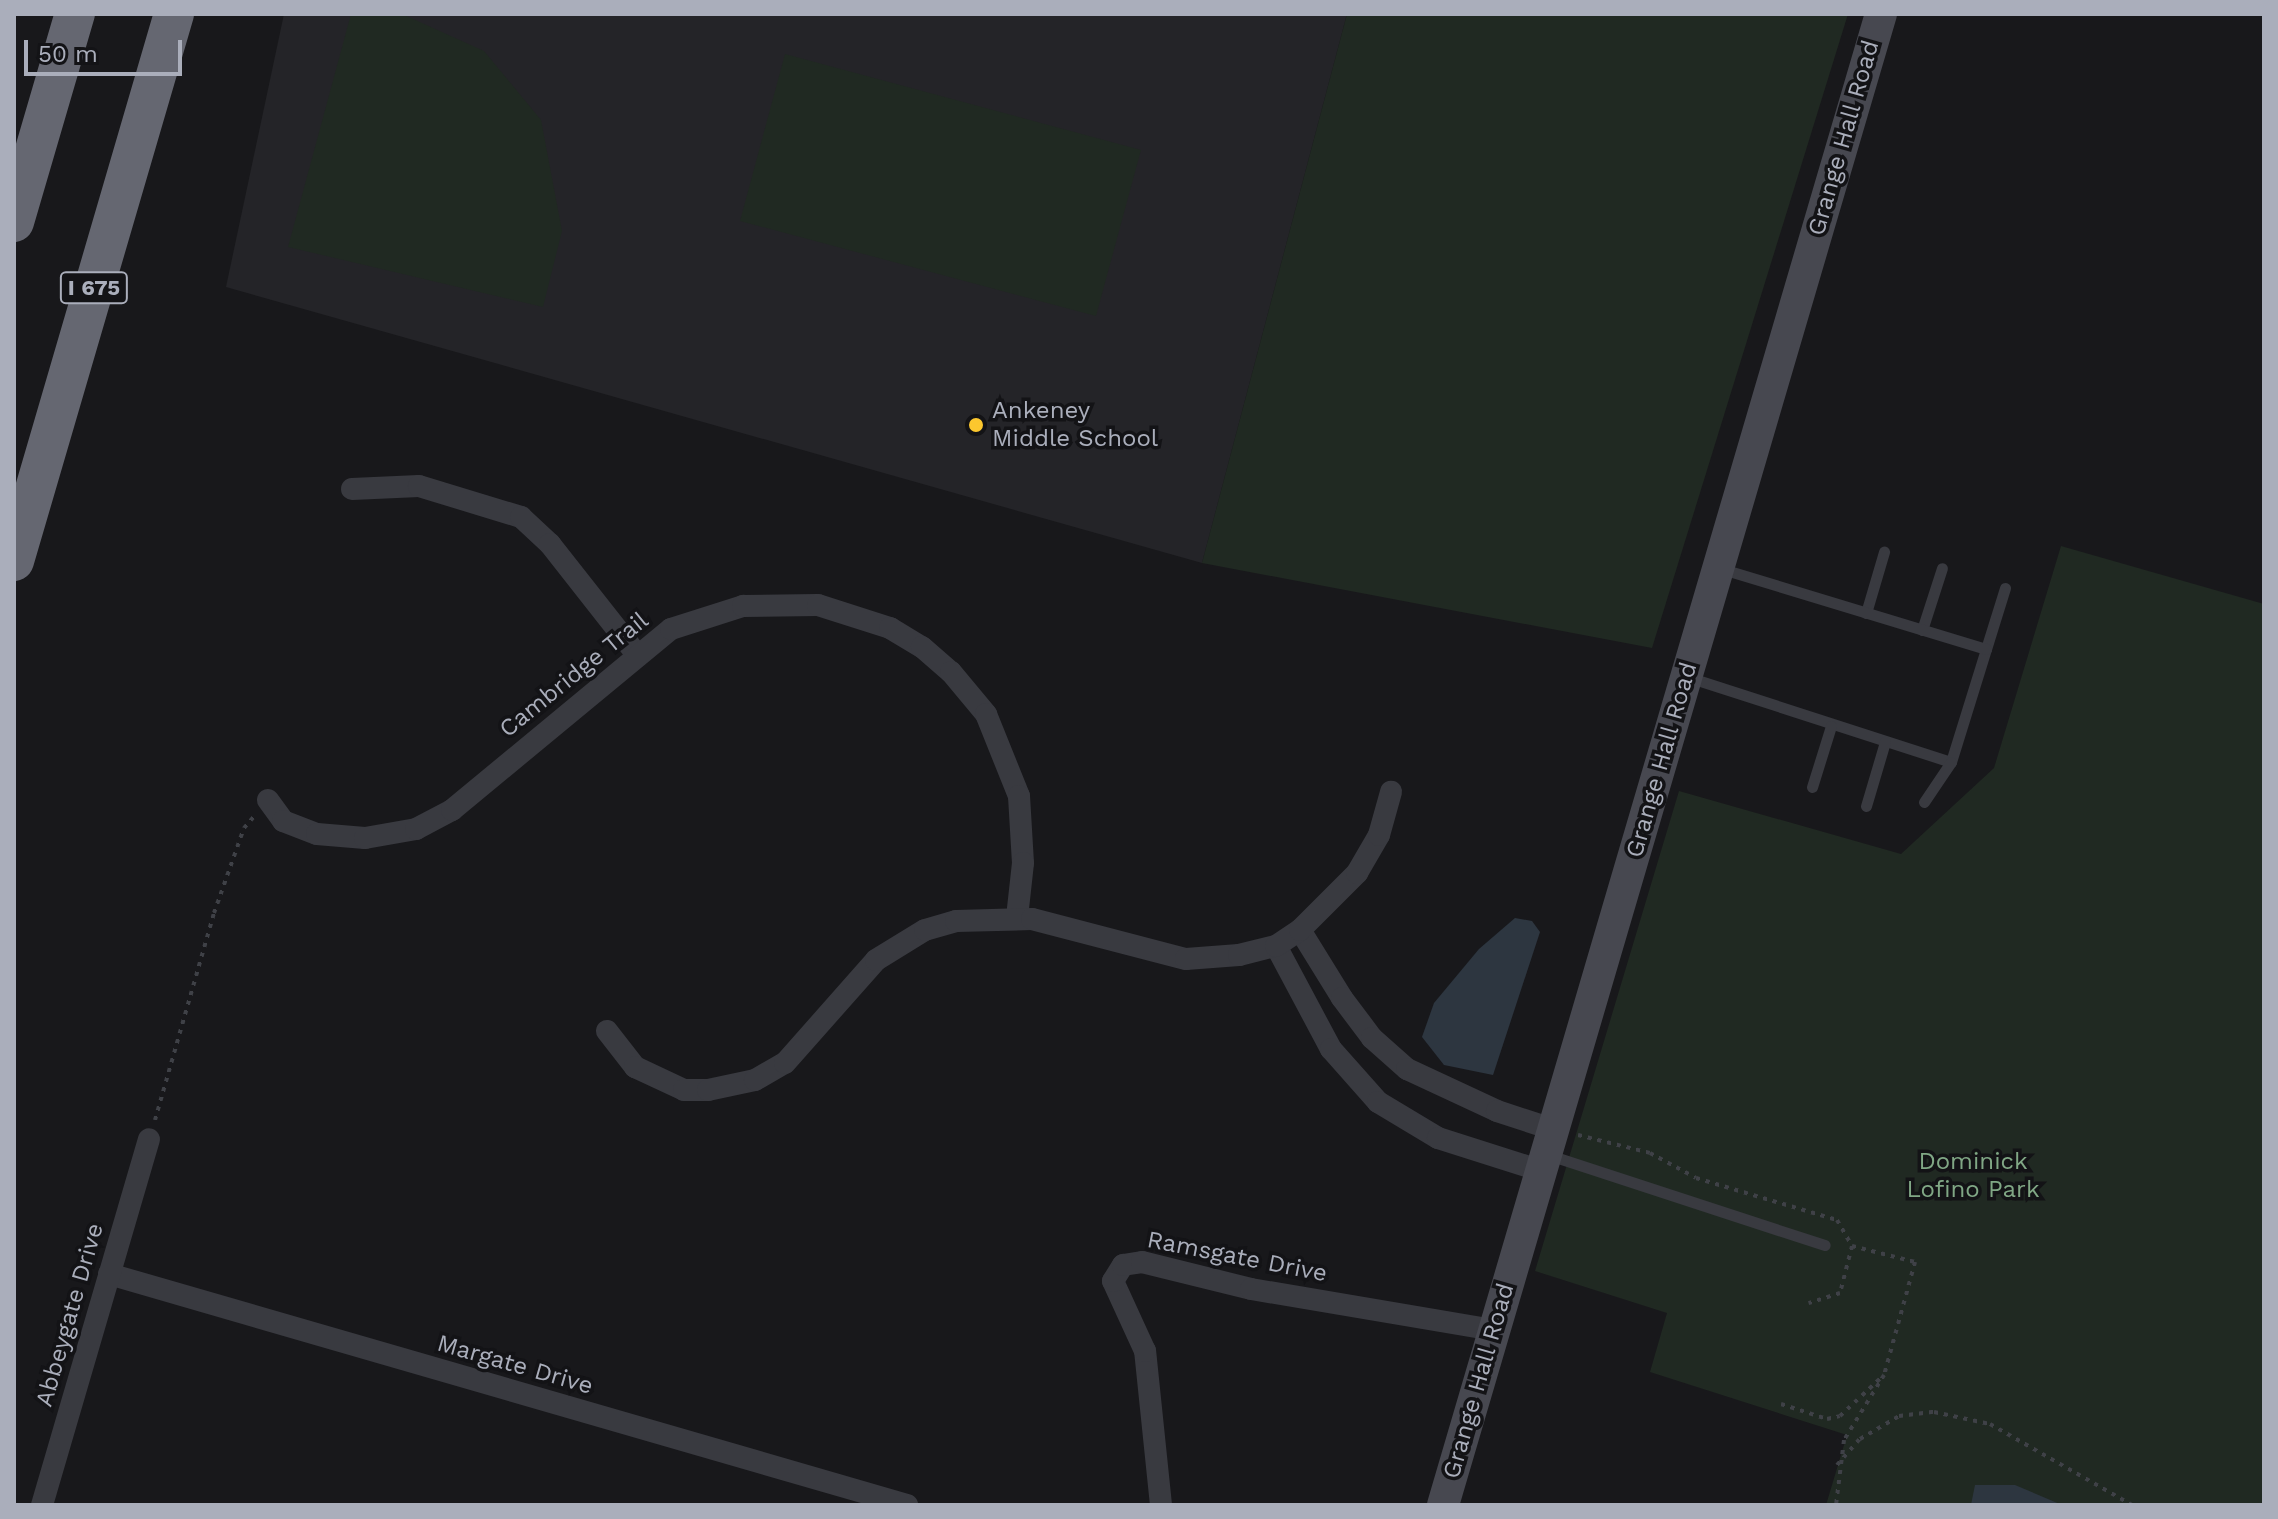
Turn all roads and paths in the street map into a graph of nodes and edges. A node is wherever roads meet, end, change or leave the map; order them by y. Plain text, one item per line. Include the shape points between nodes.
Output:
1 (75, 14) edge
2 (174, 14) edge
3 (1881, 14) edge
4 (14, 222) edge
5 (352, 489) dead end
6 (1884, 552) dead end
7 (14, 561) edge
8 (1718, 568) junction
9 (1942, 568) dead end
10 (2005, 588) dead end
11 (1866, 613) junction
12 (1922, 630) junction
13 (1986, 649) junction
14 (638, 656) junction
15 (1686, 677) junction
16 (1831, 726) junction
17 (1885, 742) junction
18 (1951, 762) junction
19 (1812, 787) dead end
20 (1391, 792) dead end
21 (268, 800) joint
22 (1924, 802) dead end
23 (1866, 806) dead end
24 (1017, 917) junction
25 (1300, 930) junction
26 (1276, 946) junction
27 (607, 1031) dead end
28 (149, 1139) joint
29 (1545, 1151) junction
30 (1825, 1245) dead end
31 (1852, 1246) dead end
32 (109, 1274) junction
33 (1494, 1330) junction
34 (1884, 1375) junction
35 (1781, 1404) dead end
36 (1837, 1465) junction
37 (42, 1505) edge
38 (907, 1505) edge
39 (1161, 1505) edge
40 (1443, 1505) edge
41 (1836, 1505) edge
42 (2132, 1505) edge

1 - 4 highway
2 - 7 highway, I 675
3 - 8 street, Grange Hall Road
5 - 14 street via 419,486 521,517 550,544
6 - 11 lane
8 - 11 lane
8 - 15 street, Grange Hall Road
9 - 12 lane
10 - 13 lane
11 - 12 lane
12 - 13 lane
13 - 18 lane
14 - 21 street, Cambridge Trail via 452,810 416,829 365,838 317,834 283,821
14 - 24 street, Cambridge Trail via 671,629 706,615 781,602 855,614 922,647 976,700 1010,763 1023,833
15 - 16 lane
15 - 29 street, Grange Hall Road
16 - 17 lane
16 - 19 lane
17 - 18 lane
17 - 23 lane
18 - 22 lane
20 - 25 street via 1379,835 1357,873
21 - 28 path via 239,842
24 - 26 street via 1186,959
24 - 27 street via 956,921 898,945 857,978 802,1049 766,1075 732,1087 684,1090 635,1067
25 - 26 street
25 - 29 street via 1372,1038 1407,1069 1482,1105
26 - 29 street via 1331,1049 1378,1102 1438,1138
28 - 32 street, Abbeygate Drive
29 - 30 lane
29 - 33 street, Grange Hall Road
31 - 34 path via 1915,1262
32 - 37 street, Abbeygate Drive
32 - 38 street, Margate Drive
33 - 39 street, Ramsgate Drive via 1251,1289 1142,1262 1123,1265 1116,1273 1115,1292 1145,1351
33 - 40 street, Grange Hall Road
34 - 35 path via 1840,1416 1827,1419
34 - 36 path via 1844,1440
36 - 41 path
36 - 42 path via 1860,1439 1899,1416 1934,1412 1990,1424

